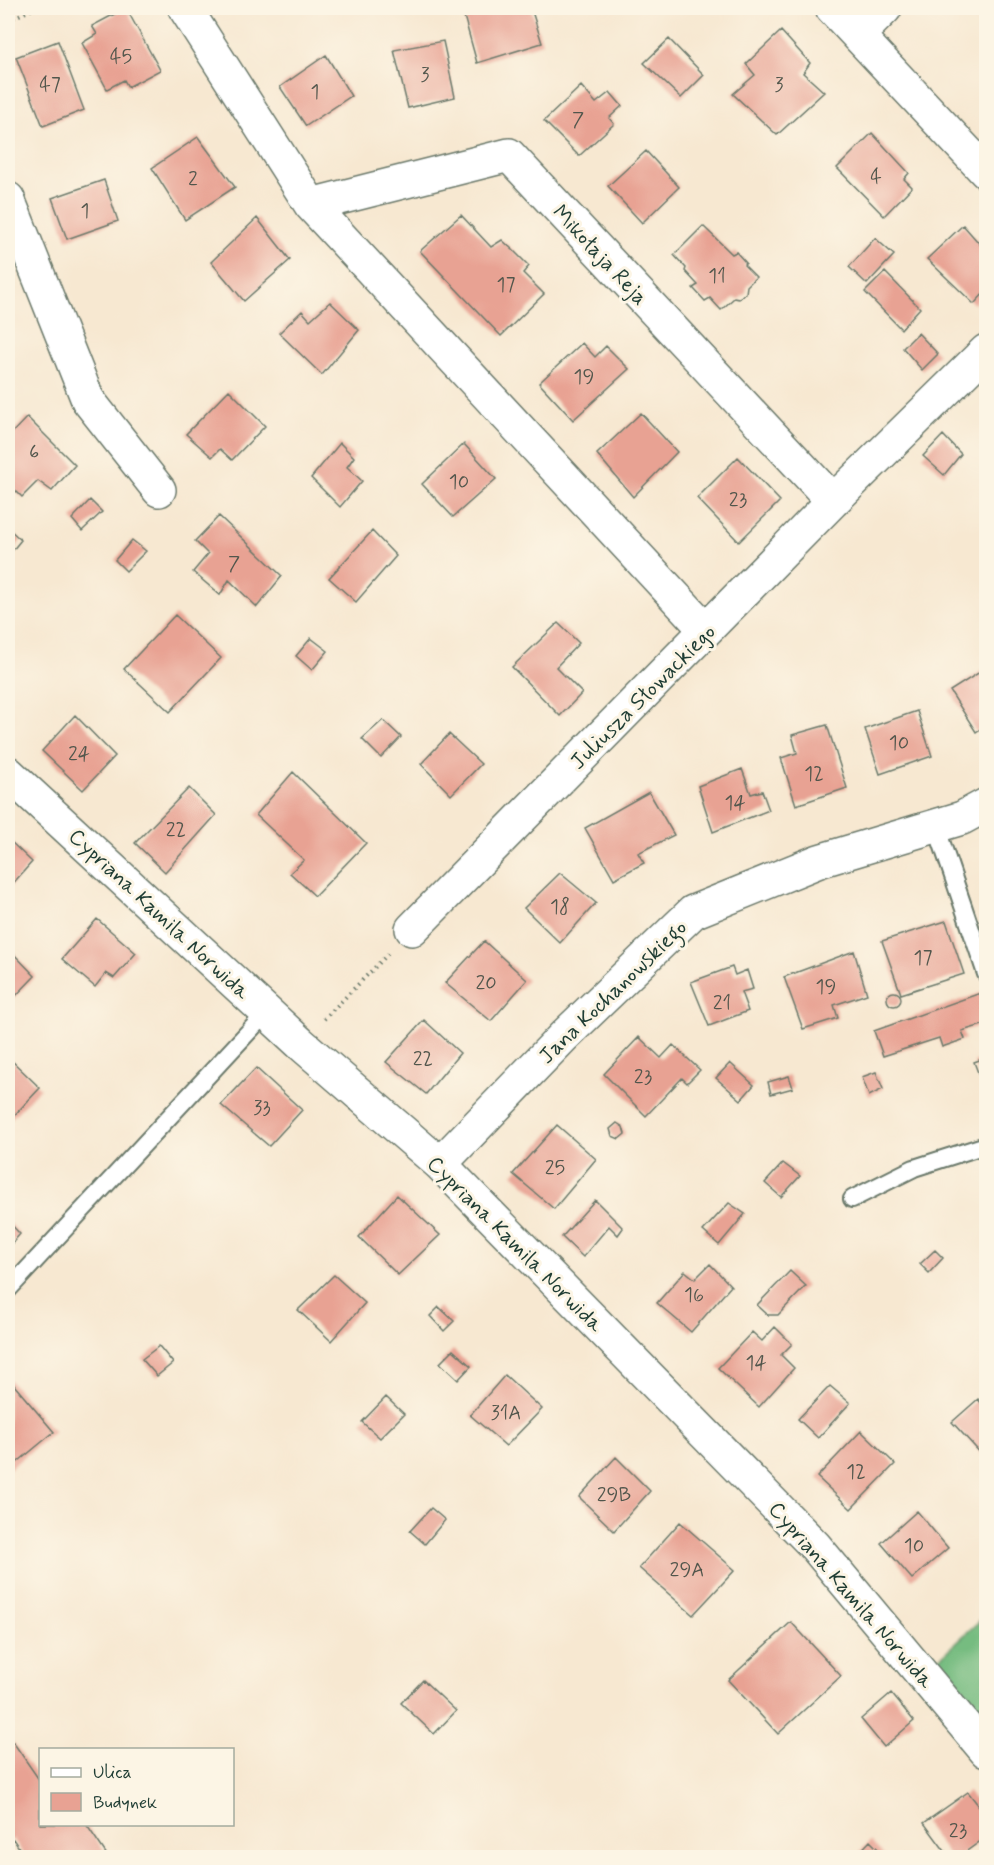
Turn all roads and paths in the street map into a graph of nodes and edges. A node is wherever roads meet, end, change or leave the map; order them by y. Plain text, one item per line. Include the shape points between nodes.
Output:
1 (35, 8) edge
2 (185, 8) edge
3 (832, 8) edge
4 (885, 8) edge
5 (8, 20) edge
6 (858, 35) junction
7 (987, 172) edge
8 (8, 199) edge
9 (311, 205) junction
10 (987, 351) edge
11 (159, 490) dead end
12 (832, 501) junction
13 (706, 630) junction
14 (8, 773) edge
15 (987, 805) edge
16 (936, 826) junction
17 (412, 930) joint
18 (987, 974) edge
19 (267, 1012) junction
20 (300, 1043) junction
21 (987, 1144) edge
22 (440, 1164) junction
23 (852, 1199) dead end
24 (8, 1290) edge
25 (987, 1751) edge

1 - 5 path
2 - 9 street
3 - 6 street
4 - 6 street
6 - 7 street
8 - 11 street via 88,400
9 - 12 street, Mikołaja Reja via 509,155
9 - 13 street
10 - 12 street, Juliusza Słowackiego
12 - 13 street, Juliusza Słowackiego
13 - 17 street, Juliusza Słowackiego
14 - 19 street, Cypriana Kamila Norwida
15 - 16 street, Jana Kochanowskiego
16 - 18 lane
16 - 22 street, Jana Kochanowskiego via 819,861 693,912 564,1036
17 - 20 path
19 - 20 street, Cypriana Kamila Norwida
19 - 24 lane
20 - 22 street, Cypriana Kamila Norwida
21 - 23 lane via 914,1168
22 - 25 street, Cypriana Kamila Norwida via 815,1546

